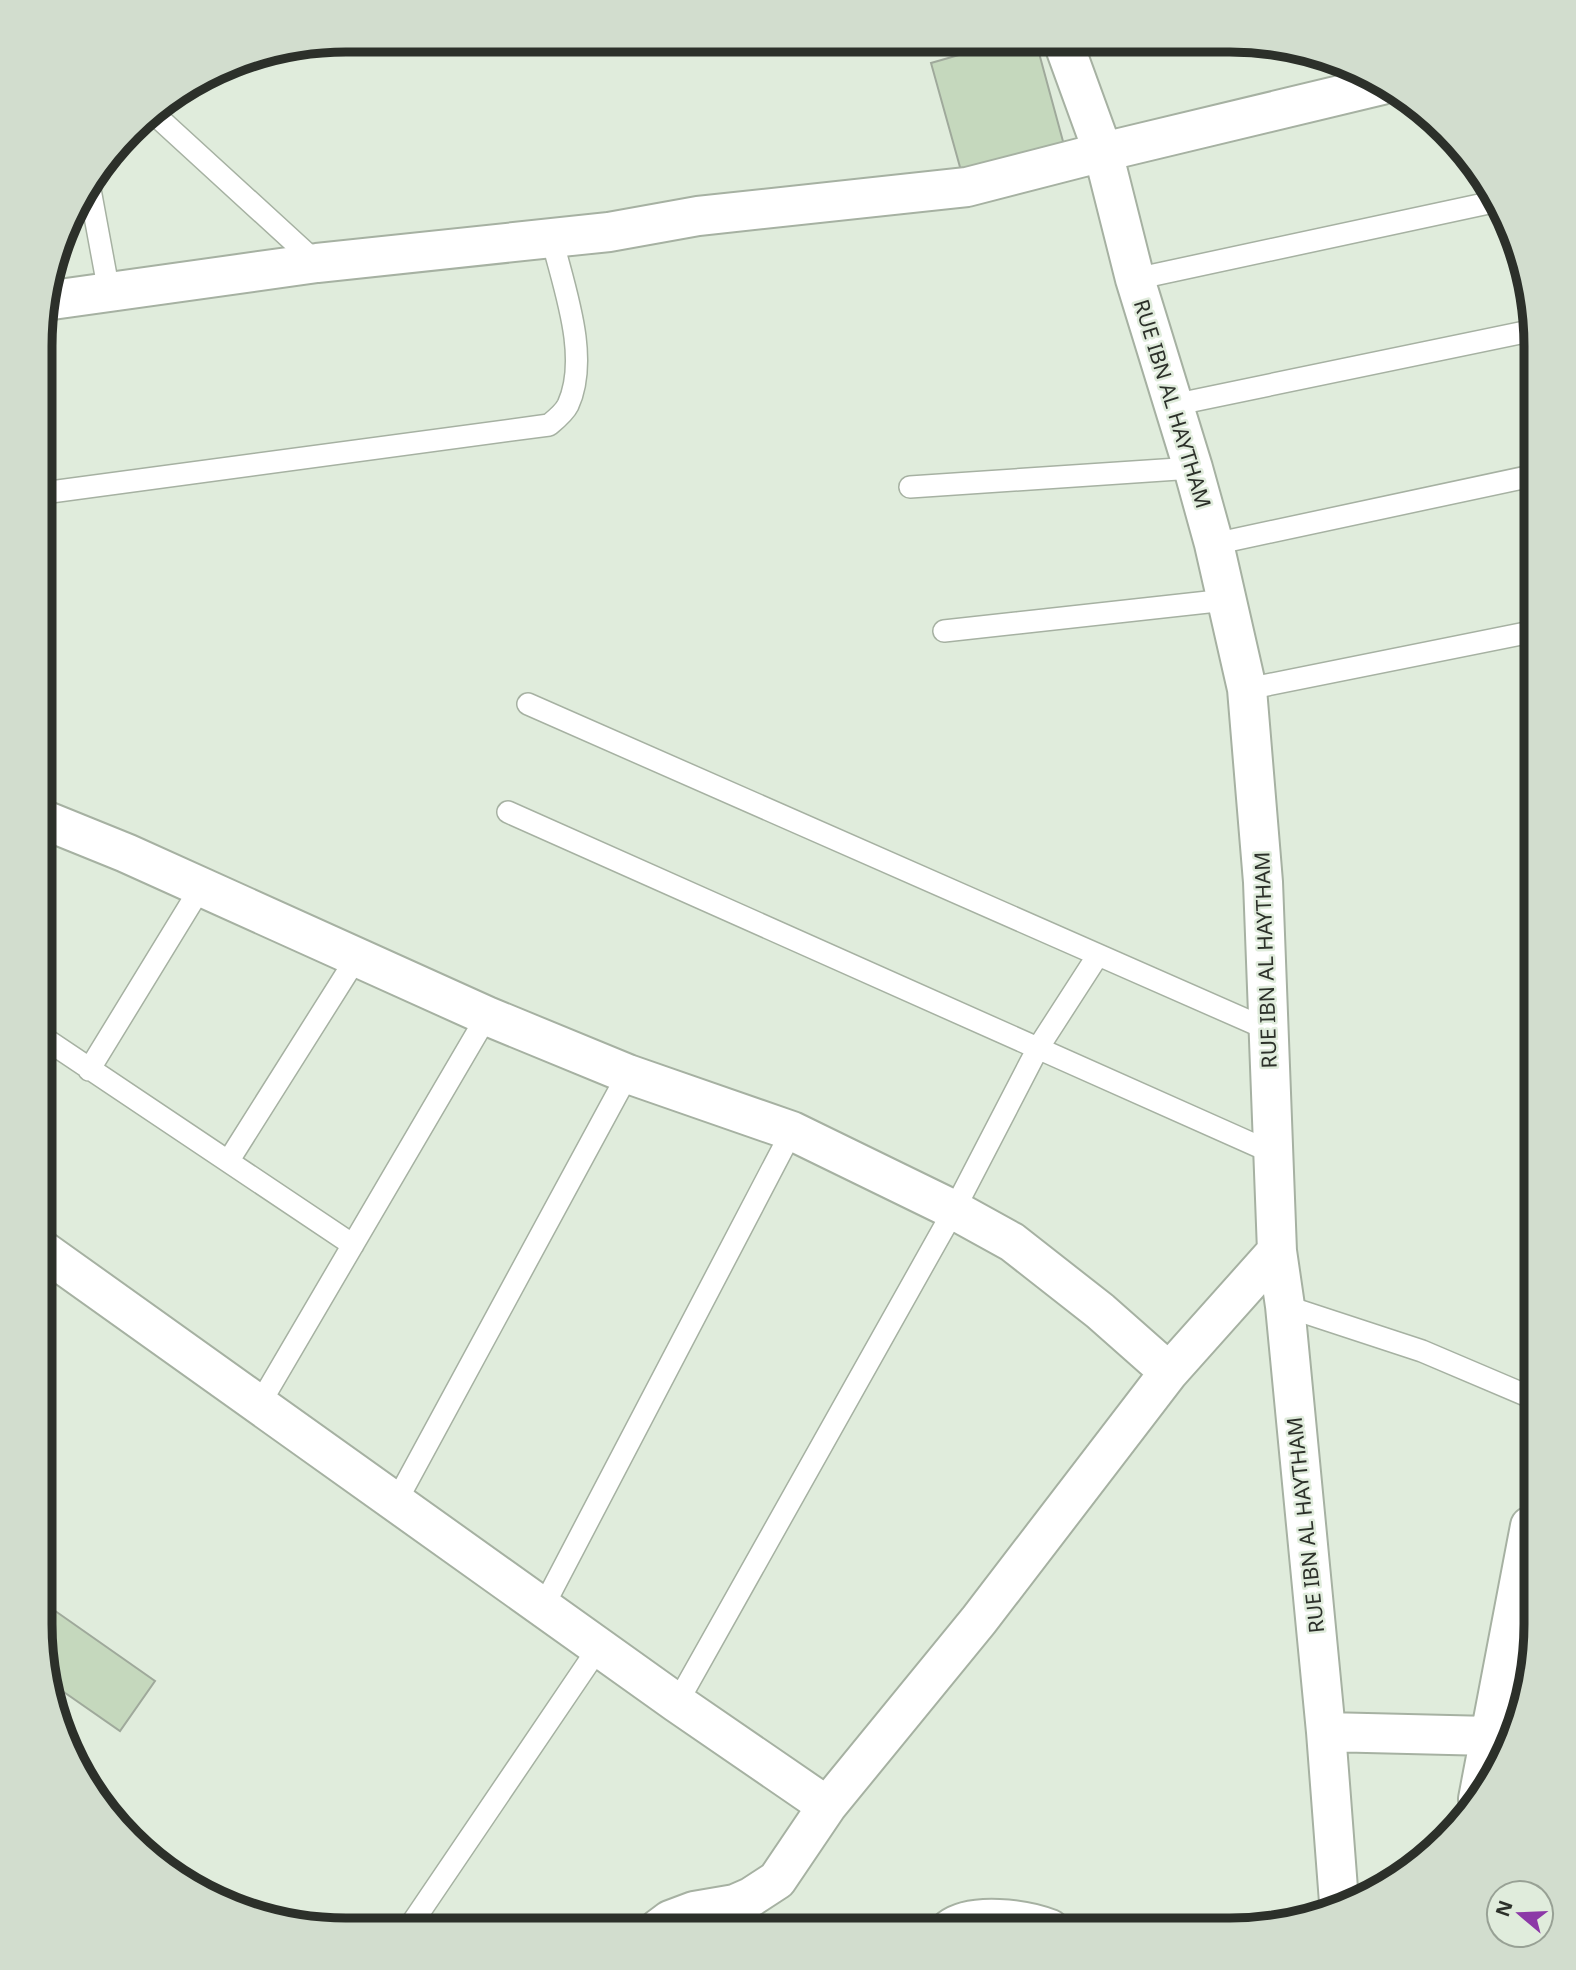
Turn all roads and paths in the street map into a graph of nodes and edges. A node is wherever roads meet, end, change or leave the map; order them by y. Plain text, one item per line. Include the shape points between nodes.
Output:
1 (1067, 52) edge
2 (1369, 88) edge
3 (160, 120) edge
4 (1102, 152) junction
5 (92, 200) edge
6 (1486, 204) edge
7 (552, 239) junction
8 (317, 263) junction
9 (1135, 279) junction
10 (109, 292) junction
11 (56, 299) edge
12 (1523, 332) edge
13 (1173, 405) junction
14 (1193, 468) junction
15 (1524, 478) edge
16 (909, 487) dead end
17 (52, 492) edge
18 (1214, 544) junction
19 (1226, 600) junction
20 (944, 631) dead end
21 (1524, 633) edge
22 (1247, 689) junction
23 (528, 704) dead end
24 (508, 812) dead end
25 (52, 823) edge
26 (201, 887) junction
27 (1098, 955) junction
28 (356, 957) junction
29 (487, 1016) junction
30 (1269, 1030) junction
31 (52, 1044) edge
32 (1038, 1048) junction
33 (89, 1070) junction
34 (628, 1074) junction
35 (792, 1131) junction
36 (1273, 1153) junction
37 (229, 1160) junction
38 (954, 1210) junction
39 (353, 1245) junction
40 (1277, 1251) junction
41 (52, 1257) edge
42 (1285, 1306) junction
43 (1169, 1372) junction
44 (1524, 1394) edge
45 (259, 1405) junction
46 (396, 1502) junction
47 (1524, 1568) edge
48 (543, 1608) junction
49 (599, 1647) junction
50 (677, 1703) junction
51 (1326, 1732) junction
52 (1500, 1738) edge
53 (827, 1806) junction
54 (1339, 1896) edge
55 (415, 1918) edge
56 (675, 1918) edge

1 - 4 street, RUE IBN AL HAYTHAM
2 - 4 street
3 - 8 lane
4 - 7 street via 967,187 698,216
4 - 9 street, RUE IBN AL HAYTHAM
5 - 10 lane
6 - 9 lane
7 - 8 street
7 - 17 lane via 574,329 576,373 567,407 549,425
8 - 10 street
9 - 13 street, RUE IBN AL HAYTHAM
10 - 11 street
12 - 13 lane
13 - 14 street, RUE IBN AL HAYTHAM
14 - 16 lane
14 - 18 street, RUE IBN AL HAYTHAM
15 - 18 lane
18 - 19 street, RUE IBN AL HAYTHAM
19 - 20 lane
19 - 22 street, RUE IBN AL HAYTHAM
21 - 22 lane
22 - 30 street, RUE IBN AL HAYTHAM via 1264,882
23 - 27 lane
24 - 32 lane
25 - 26 street
26 - 28 street
26 - 33 lane
27 - 30 lane
27 - 32 lane
28 - 29 street
28 - 37 lane
29 - 34 street
29 - 39 lane
30 - 36 street, RUE IBN AL HAYTHAM
31 - 33 lane
32 - 36 lane
32 - 38 lane
33 - 37 lane
34 - 35 street
34 - 46 lane
35 - 38 street
35 - 48 lane
36 - 40 street, RUE IBN AL HAYTHAM
37 - 39 lane
38 - 43 street via 1012,1242
38 - 50 lane
39 - 45 lane
40 - 42 street, RUE IBN AL HAYTHAM
40 - 43 street
41 - 45 street
42 - 44 lane via 1422,1351
42 - 51 street, RUE IBN AL HAYTHAM
43 - 53 street via 979,1620
45 - 46 street
46 - 48 street
47 - 52 street
48 - 49 street
49 - 50 street
49 - 55 lane
50 - 53 street
51 - 52 street
51 - 54 street, RUE IBN AL HAYTHAM
53 - 56 street via 777,1880 735,1904

